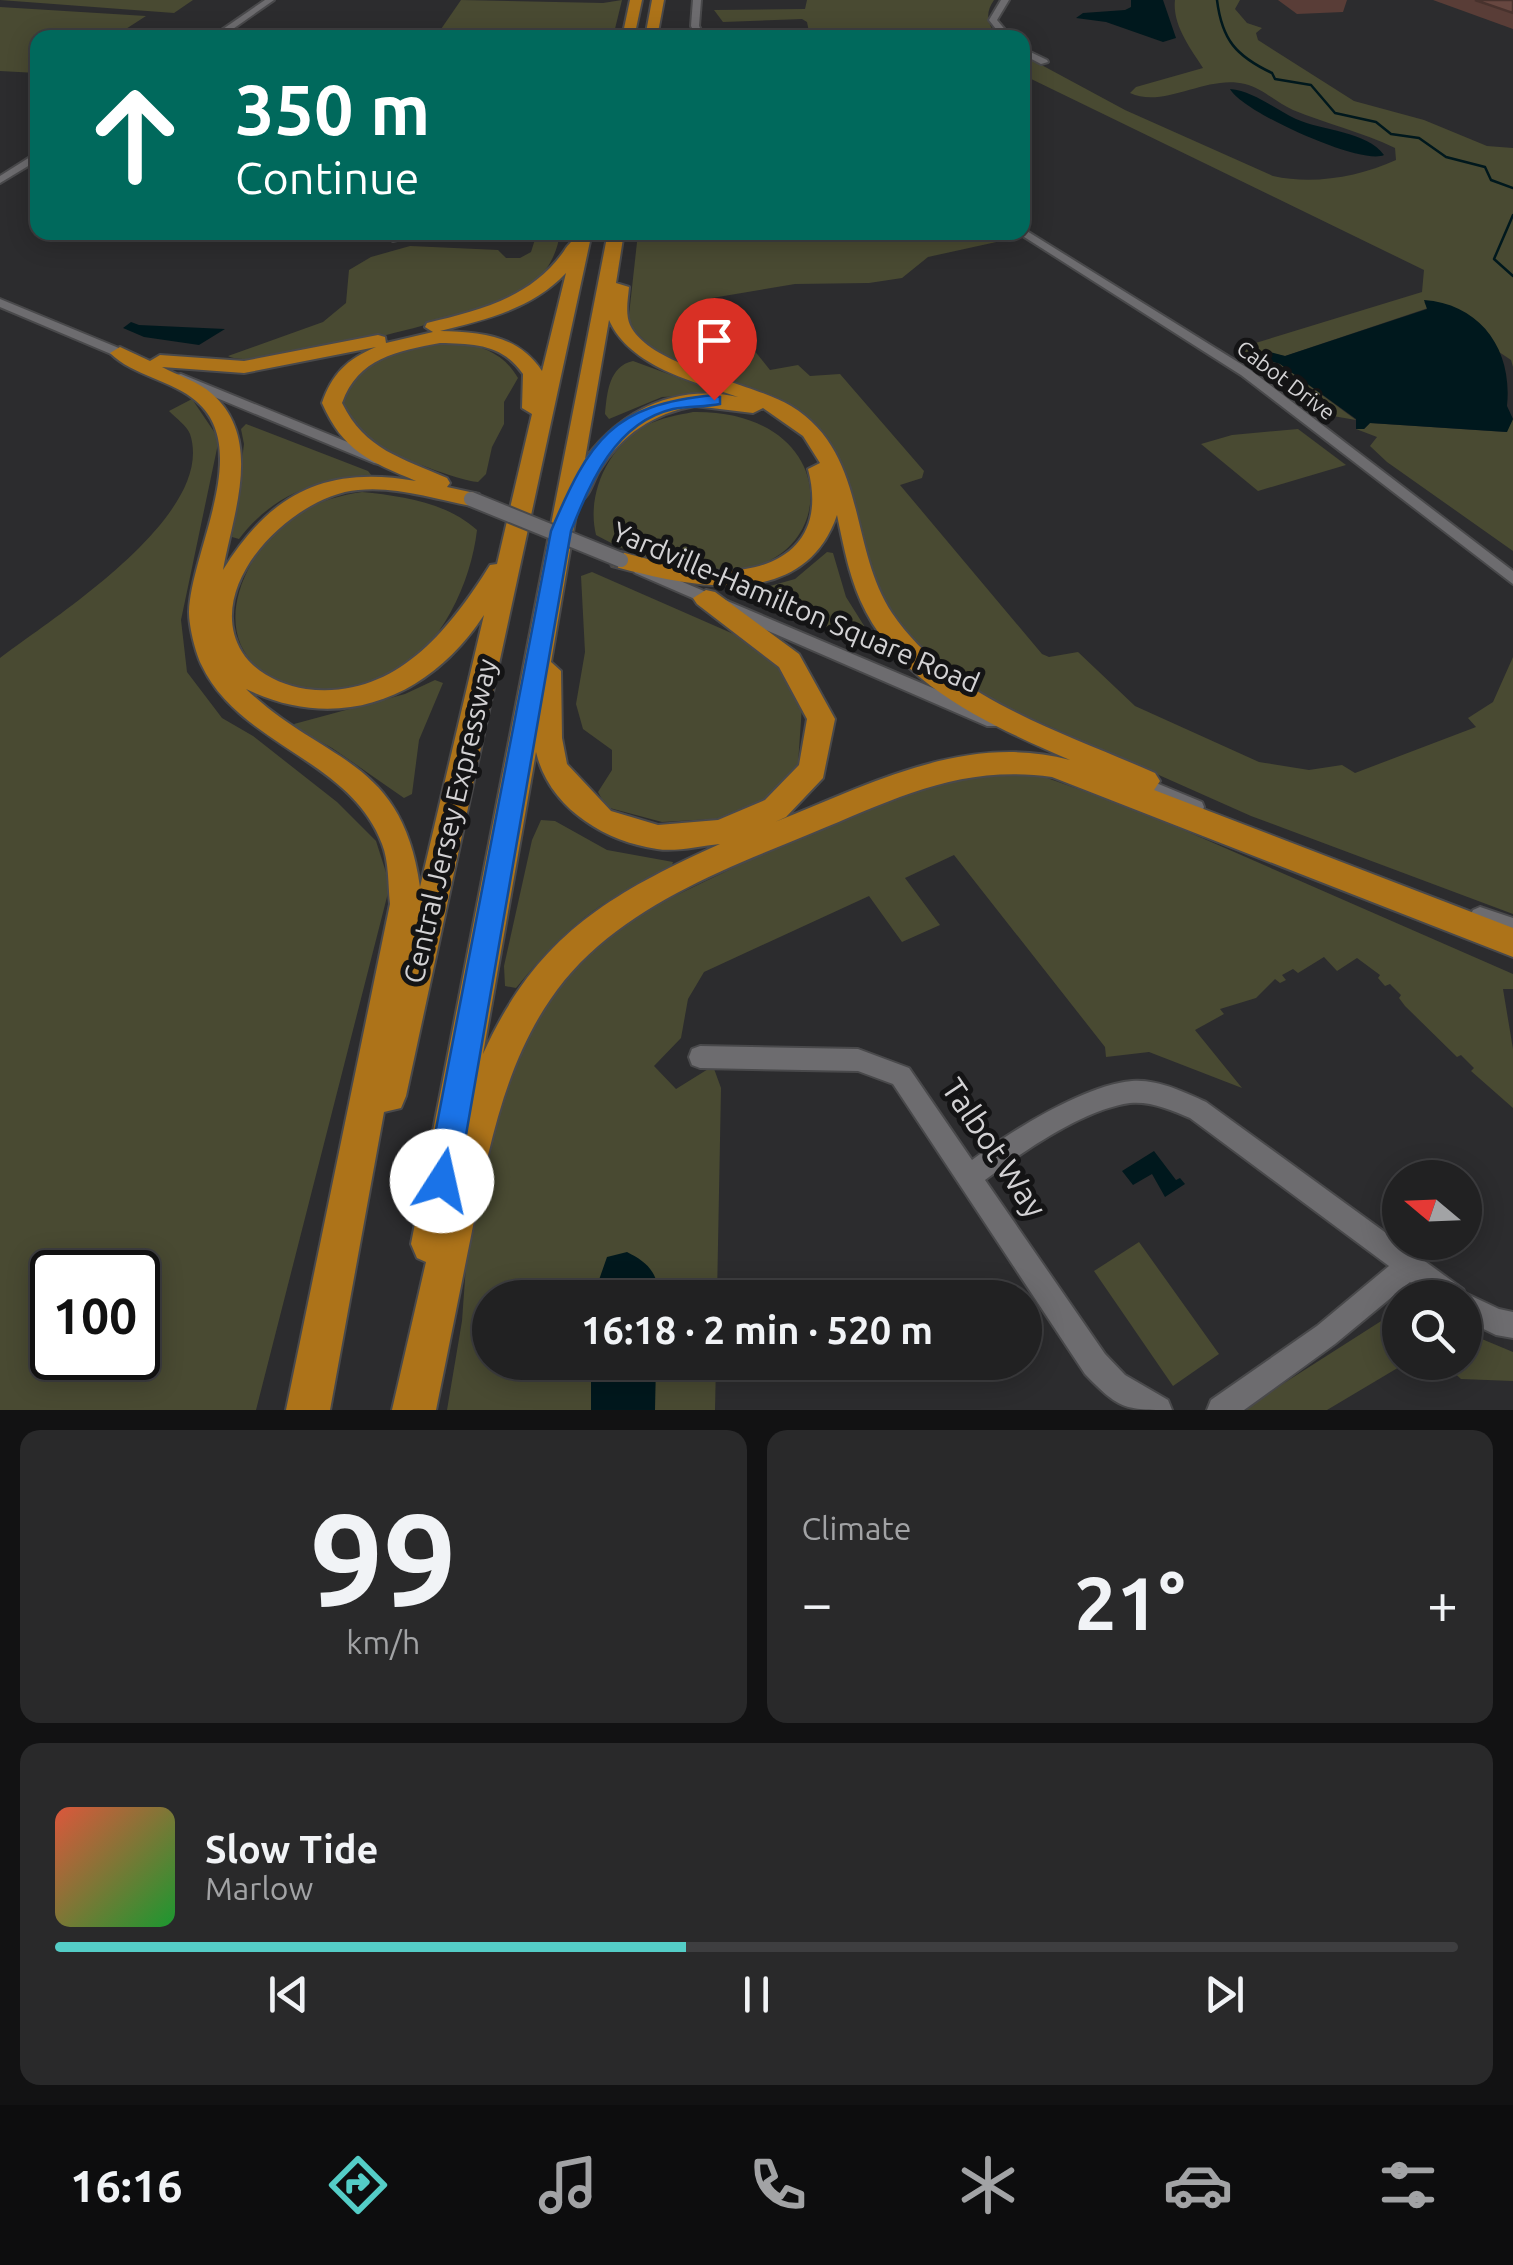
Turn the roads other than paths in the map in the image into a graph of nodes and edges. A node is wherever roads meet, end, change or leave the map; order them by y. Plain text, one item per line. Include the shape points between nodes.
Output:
1 (270, 0) edge
2 (636, 0) edge
3 (658, 0) edge
4 (697, 0) edge
5 (1005, 0) edge
6 (226, 30) edge
7 (630, 30) edge
8 (653, 30) edge
9 (698, 30) edge
10 (1003, 30) edge
11 (1030, 54) edge
12 (1044, 62) dead end
13 (30, 160) edge
14 (0, 180) edge
15 (1030, 236) edge
16 (578, 240) edge
17 (580, 240) edge
18 (618, 240) edge
19 (620, 240) edge
20 (0, 303) edge
21 (118, 352) junction
22 (524, 497) junction
23 (471, 499) junction
24 (561, 531) junction
25 (511, 553) junction
26 (620, 560) junction
27 (1513, 579) edge
28 (706, 598) junction
29 (548, 604) junction
30 (1256, 832) junction
31 (1364, 877) junction
32 (1513, 928) edge
33 (1513, 943) edge
34 (700, 1058) dead end
35 (970, 1176) junction
36 (1410, 1266) junction
37 (1429, 1280) edge
38 (1482, 1315) edge
39 (1513, 1325) edge
40 (308, 1410) edge
41 (318, 1410) edge
42 (400, 1410) edge
43 (414, 1410) edge
44 (1158, 1410) edge
45 (1221, 1410) edge

1 - 6 street
2 - 7 highway
3 - 8 highway
4 - 9 street
5 - 10 street via 993,16
11 - 12 street
13 - 14 street
15 - 27 street, Cabot Drive via 1245,372
16 - 21 highway via 534,294 397,336 234,370
17 - 22 highway, Central Jersey Expressway
18 - 24 highway, Central Jersey Expressway
19 - 30 highway via 622,330 659,359 782,409 820,442 837,470 870,597 906,650 974,700
20 - 21 street, Yardville-Hamilton Square Road
21 - 23 street, Yardville-Hamilton Square Road
21 - 40 highway via 204,397 229,432 232,460 202,614 217,674 242,703 370,793 386,812 403,854 406,904
22 - 23 highway via 534,382 530,366 516,353 482,340 438,337 380,350 348,370 333,404 346,433
22 - 25 highway, Central Jersey Expressway
23 - 25 highway via 355,483 279,513 240,560 224,596 222,630 234,663 260,689 293,700 334,701 392,686 448,643
23 - 26 street, Yardville-Hamilton Square Road, bridge
24 - 26 highway via 584,478 616,432 669,405 714,400 758,409 797,436 816,462 825,492 823,523 812,545 788,564 722,580
24 - 29 highway, Central Jersey Expressway
25 - 41 highway, Central Jersey Expressway
26 - 28 street, Yardville-Hamilton Square Road
28 - 29 highway via 749,622 794,664 818,699 824,740 811,775 782,806 741,828 696,837 646,834 601,818 557,774 549,742
28 - 30 street, Yardville-Hamilton Square Road
29 - 42 highway, Central Jersey Expressway
30 - 31 street, Yardville-Hamilton Square Road
31 - 32 street
31 - 33 street, Yardville-Hamilton Square Road
33 - 43 highway via 1038,762 964,762 802,824 612,917 562,958 522,1012 474,1129
34 - 35 street, Talbot Way via 858,1060 888,1070 914,1091
35 - 36 street via 1107,1098 1166,1095 1198,1110
35 - 44 street, Talbot Way via 1095,1364 1115,1386
36 - 37 street
36 - 45 street
38 - 39 street

